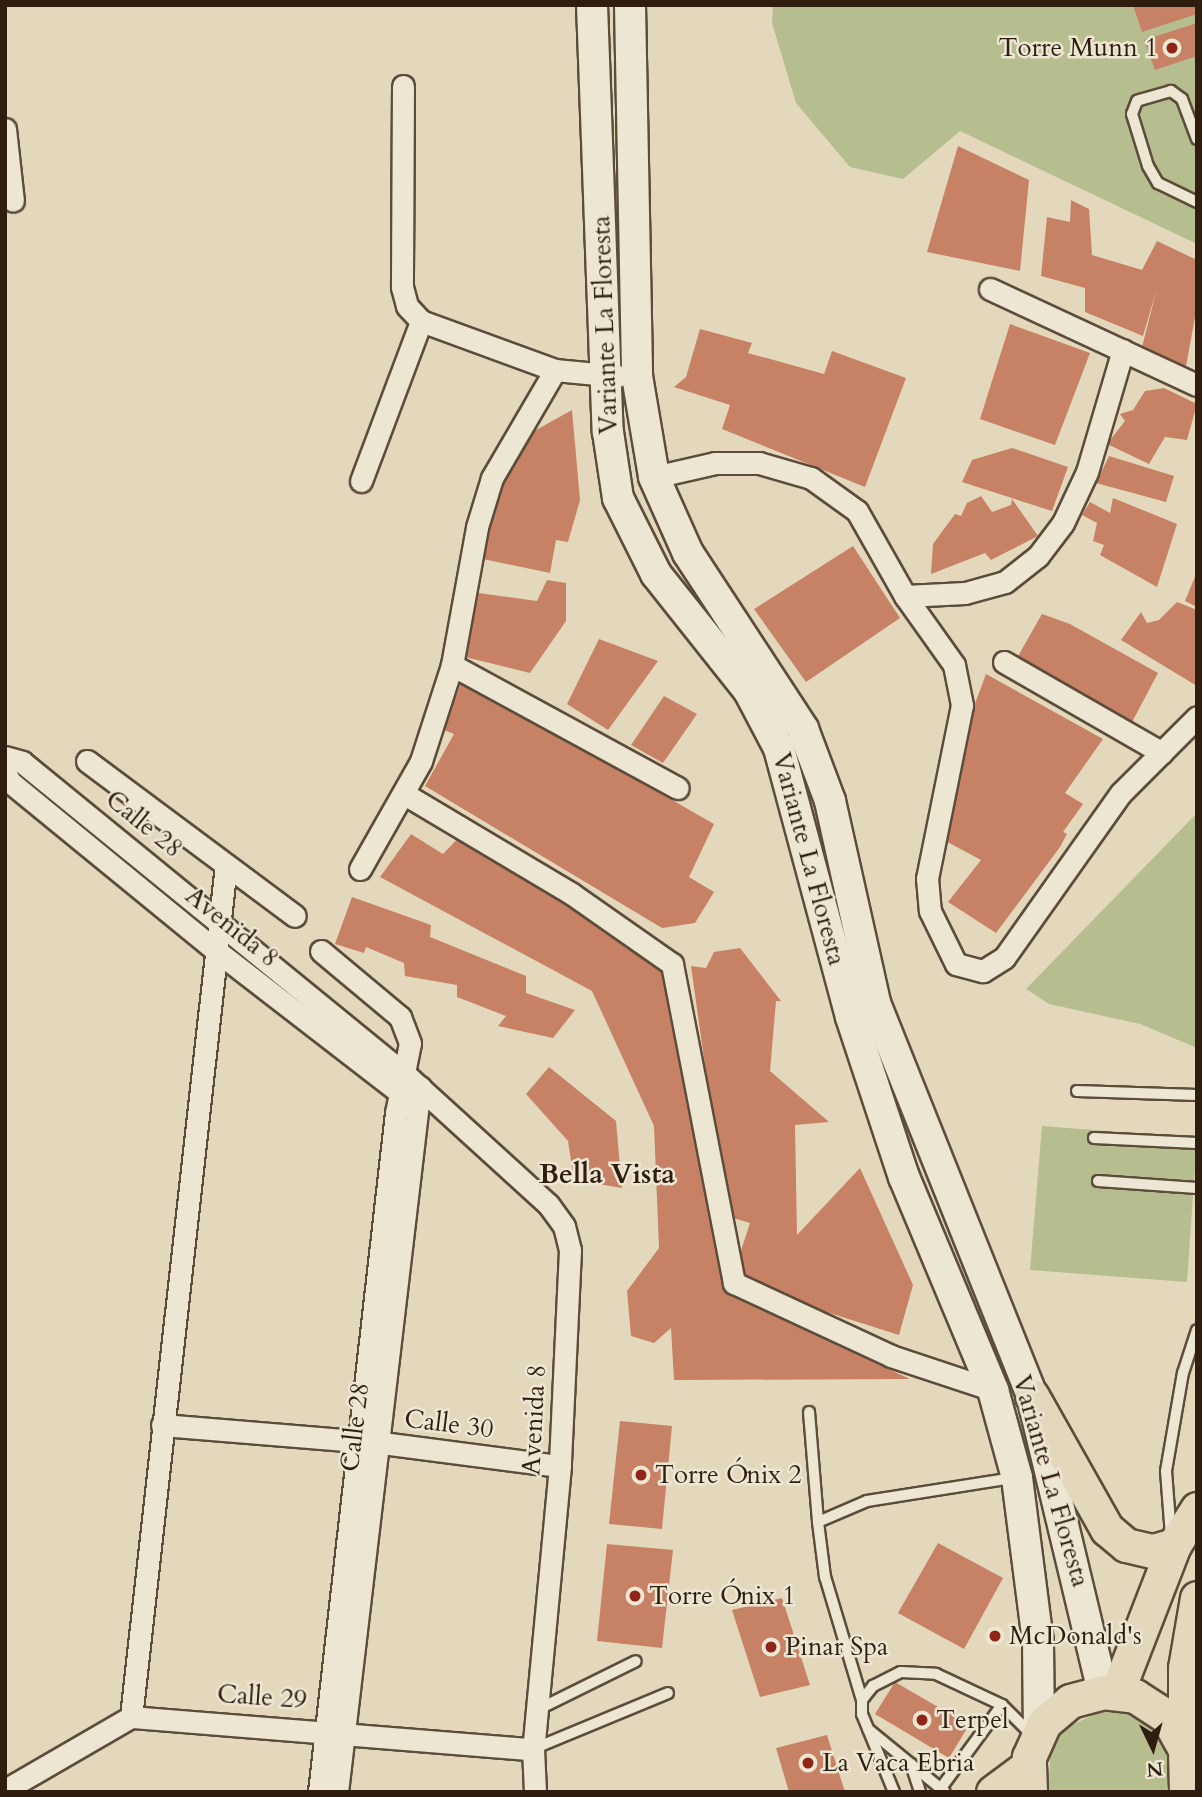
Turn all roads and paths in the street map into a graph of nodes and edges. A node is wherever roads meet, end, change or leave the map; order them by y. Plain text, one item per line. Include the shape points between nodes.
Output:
1 (592, 5) edge
2 (630, 5) edge
3 (403, 86) dead end
4 (5, 130) edge
5 (1197, 139) edge
6 (13, 201) dead end
7 (1197, 202) edge
8 (990, 289) dead end
9 (421, 321) junction
10 (1123, 350) junction
11 (555, 370) junction
12 (606, 375) junction
13 (637, 376) junction
14 (1197, 385) edge
15 (654, 477) junction
16 (361, 481) dead end
17 (905, 596) junction
18 (1004, 662) dead end
19 (452, 665) junction
20 (1197, 717) edge
21 (1162, 753) junction
22 (87, 761) dead end
23 (9, 774) edge
24 (678, 788) dead end
25 (406, 795) junction
26 (226, 865) junction
27 (360, 869) dead end
28 (295, 916) dead end
29 (222, 923) junction
30 (321, 951) dead end
31 (218, 952) junction
32 (1077, 1091) dead end
33 (416, 1094) junction
34 (1197, 1096) edge
35 (1094, 1138) dead end
36 (1197, 1143) edge
37 (1098, 1181) dead end
38 (1197, 1188) edge
39 (1197, 1330) edge
40 (993, 1390) junction
41 (1032, 1396) junction
42 (809, 1412) dead end
43 (162, 1425) junction
44 (360, 1441) junction
45 (382, 1443) junction
46 (561, 1466) junction
47 (1017, 1478) junction
48 (1197, 1509) edge
49 (818, 1522) junction
50 (1174, 1545) junction
51 (1197, 1598) edge
52 (636, 1661) dead end
53 (1110, 1692) junction
54 (668, 1693) dead end
55 (862, 1700) junction
56 (1002, 1705) junction
57 (537, 1710) junction
58 (131, 1717) junction
59 (866, 1727) junction
60 (335, 1730) junction
61 (533, 1749) junction
62 (1185, 1749) junction
63 (1033, 1757) edge
64 (911, 1764) junction
65 (1189, 1789) edge
66 (5, 1790) edge
67 (943, 1790) edge
68 (319, 1792) edge
69 (337, 1792) edge
70 (535, 1792) edge
71 (894, 1792) edge
72 (920, 1792) edge
73 (993, 1792) edge

1 - 12 main road, Variante La Floresta
2 - 13 main road, Variante La Floresta
3 - 9 street via 402,287 407,306
4 - 6 street
5 - 7 lane via 1182,99 1171,91 1137,101 1132,114 1158,183
8 - 10 street
9 - 11 street
9 - 16 street
10 - 14 street
10 - 17 street via 1087,472 1063,523 1038,556 1006,582 965,593
11 - 12 street
11 - 19 street via 492,478 477,527
12 - 13 street
12 - 40 main road, Variante La Floresta via 618,498 656,574 749,691 779,748 851,1017 900,1165
13 - 15 main road, Variante La Floresta
15 - 17 street via 715,463 759,463 811,478 858,510
15 - 41 main road, Variante La Floresta via 688,554 803,729 830,801 876,1003
17 - 21 street via 954,664 962,705 931,835 927,878 930,911 956,964 983,971 1003,958 1121,793
18 - 21 street
19 - 24 street
19 - 25 street
20 - 21 street
22 - 26 street
23 - 29 street, Calle 28
23 - 31 street, Avenida 8
25 - 27 street
25 - 40 street via 572,894 672,964 734,1283 891,1356
26 - 28 street
26 - 29 street
29 - 31 street
29 - 33 street, Calle 28
30 - 33 street via 401,1017 411,1043
31 - 33 street, Avenida 8
31 - 43 street
32 - 34 lane
33 - 44 street, Calle 28
33 - 45 street, Calle 28
33 - 46 street, Avenida 8 via 548,1204 564,1226 570,1250
35 - 36 lane
37 - 38 lane
39 - 50 lane via 1183,1373 1166,1471 1167,1520
40 - 47 main road, Variante La Floresta
41 - 50 main road via 1107,1529 1126,1545 1153,1551
41 - 53 main road, Variante La Floresta
42 - 49 lane
43 - 44 street, Calle 30
43 - 58 street
44 - 45 street, Calle 30
44 - 60 street, Calle 28
45 - 46 street, Calle 30
45 - 60 street, Calle 28
46 - 57 street, Avenida 8
47 - 49 lane via 867,1500
47 - 63 main road, Variante La Floresta via 1037,1628
48 - 50 main road
49 - 55 lane via 825,1577
50 - 53 main road
51 - 62 main road via 1185,1668
52 - 57 lane
53 - 62 main road via 1160,1710
53 - 63 main road via 1063,1706
54 - 61 lane
55 - 56 lane via 873,1686 901,1672 936,1674
55 - 59 lane
56 - 63 lane
56 - 67 lane
57 - 61 street, Avenida 8
58 - 60 street, Calle 29
58 - 66 street
59 - 64 lane
59 - 71 lane
60 - 61 street, Calle 29
60 - 68 street, Calle 28
60 - 69 street, Calle 28
61 - 70 street, Avenida 8
62 - 65 main road
63 - 73 main road
64 - 67 lane
64 - 72 lane

